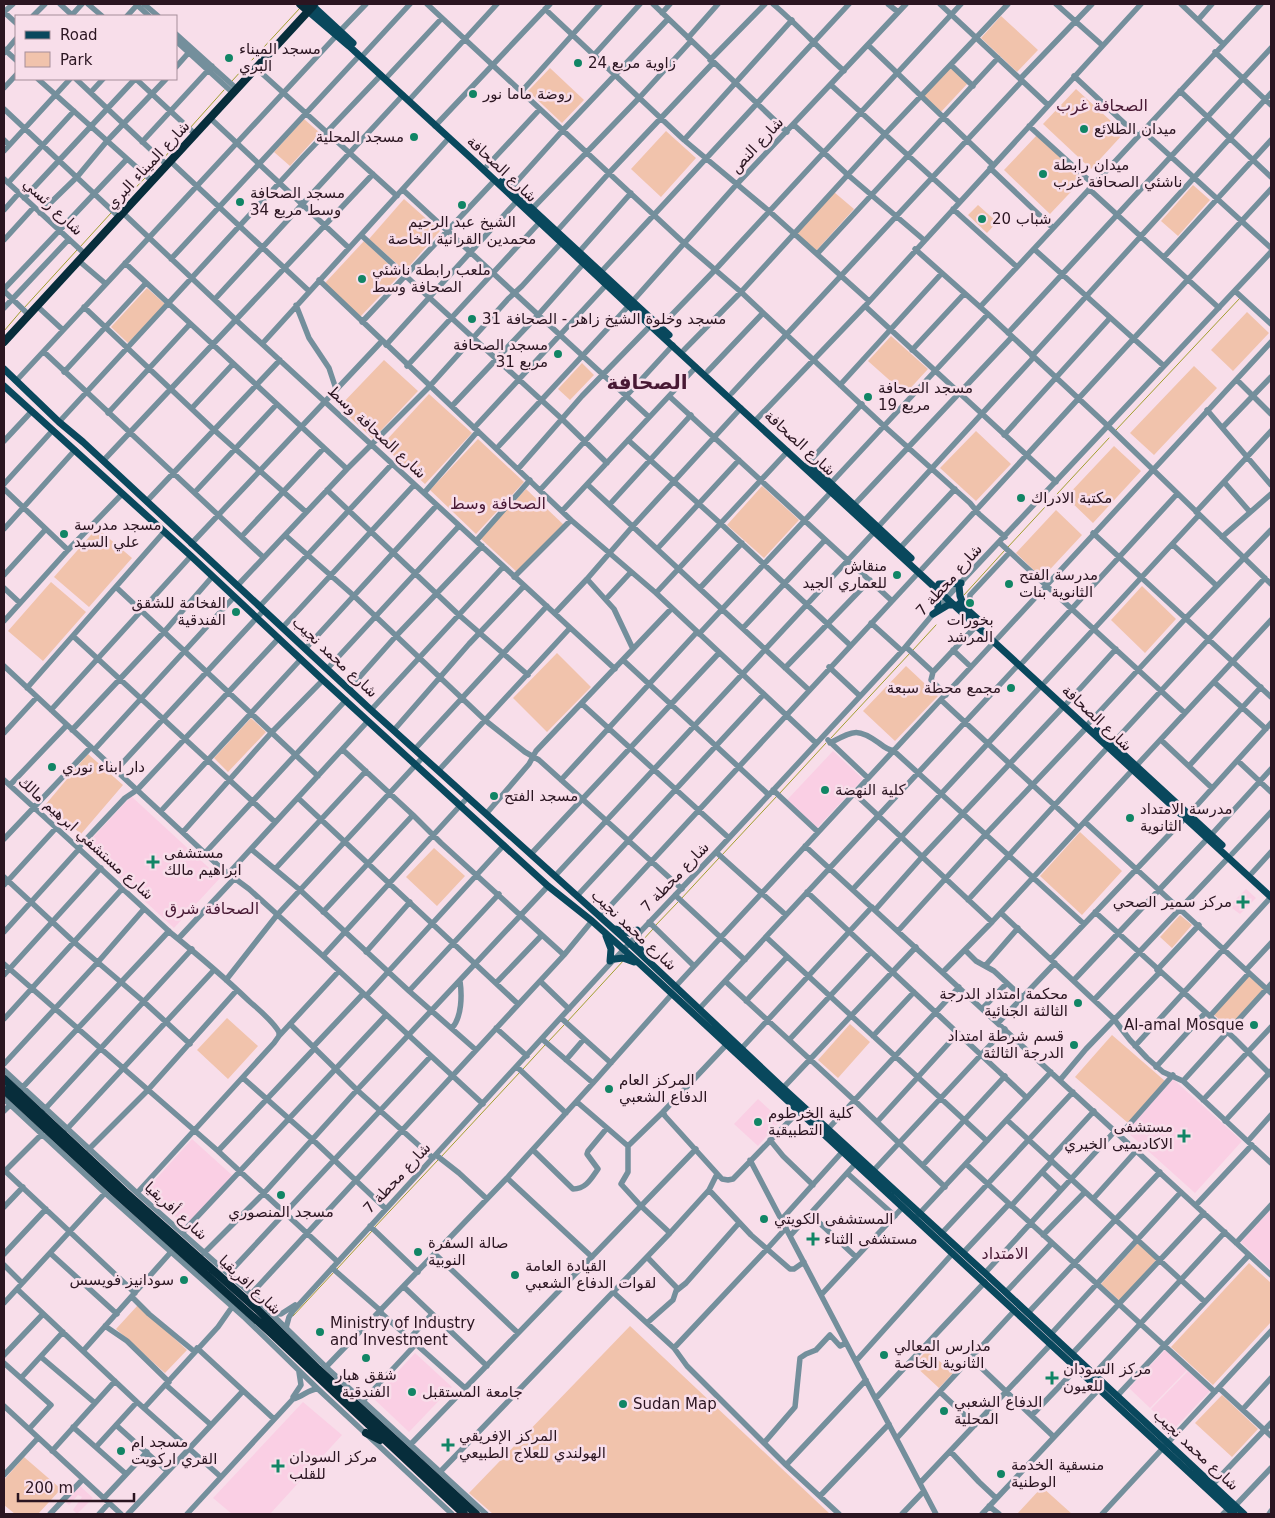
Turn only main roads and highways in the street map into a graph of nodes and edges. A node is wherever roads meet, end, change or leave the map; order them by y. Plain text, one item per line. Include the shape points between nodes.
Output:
1 (300, 4) edge
2 (312, 6) edge
3 (385, 76) junction
4 (437, 124) junction
5 (630, 303) junction
6 (5, 338) edge
7 (5, 371) edge
8 (5, 389) edge
9 (757, 420) junction
10 (831, 487) junction
11 (876, 529) junction
12 (922, 572) junction
13 (938, 584) junction
14 (949, 596) junction
15 (964, 610) junction
16 (996, 640) junction
17 (1230, 856) junction
18 (1271, 891) edge
19 (1271, 897) edge
20 (613, 928) junction
21 (603, 931) junction
22 (644, 962) junction
23 (673, 991) junction
24 (729, 1042) junction
25 (4, 1079) edge
26 (4, 1090) edge
27 (89, 1162) junction
28 (99, 1173) junction
29 (917, 1216) junction
30 (174, 1250) junction
31 (181, 1261) road end
32 (210, 1267) junction
33 (220, 1268) road end
34 (366, 1433) road end
35 (1159, 1439) junction
36 (388, 1443) junction
37 (1177, 1450) junction
38 (1171, 1456) junction
39 (1229, 1510) edge
40 (464, 1514) edge
41 (476, 1514) edge
42 (1234, 1514) edge
43 (1244, 1514) edge

1 - 2 highway
2 - 3 main road, شارع الصحافة
2 - 6 highway, شارع الميناء البري
3 - 4 main road, شارع الصحافة
3 - 4 main road, شارع الصحافة
4 - 5 main road, شارع الصحافة
4 - 5 main road, شارع الصحافة via 511,188
5 - 9 main road, شارع الصحافة via 732,393
5 - 9 main road, شارع الصحافة via 740,408
7 - 20 main road, شارع محمد نجيب via 415,750
8 - 21 main road, شارع محمد نجيب via 548,886
9 - 10 main road, شارع الصحافة
9 - 10 main road, شارع الصحافة via 808,462
10 - 11 main road, شارع الصحافة
10 - 11 main road, شارع الصحافة via 854,505
11 - 12 main road, شارع الصحافة
11 - 12 main road, شارع الصحافة via 900,548
12 - 13 main road, شارع الصحافة
12 - 14 main road, شارع الصحافة
12 - 15 main road via 936,591 936,611 948,605
13 - 14 main road, شارع الصحافة
13 - 15 main road via 960,584
14 - 15 main road, شارع الصحافة
15 - 16 main road, شارع الصحافة
15 - 16 main road, شارع الصحافة
16 - 17 main road, شارع الصحافة
17 - 18 main road, شارع الصحافة
17 - 19 main road, شارع الصحافة
20 - 22 main road, شارع محمد نجيب
20 - 22 main road via 637,932
21 - 22 main road, شارع محمد نجيب via 622,949
21 - 22 main road via 611,962 626,959
22 - 23 main road, شارع محمد نجيب
23 - 24 main road, شارع محمد نجيب
23 - 24 main road, شارع محمد نجيب via 698,1009
24 - 29 main road, شارع محمد نجيب via 903,1207
24 - 29 main road, شارع محمد نجيب via 741,1049 828,1129
25 - 27 highway, شارع افريقيا
26 - 27 highway, شارع افريقيا
27 - 28 highway, شارع افريقيا
28 - 30 highway, شارع افريقيا
28 - 32 highway, شارع افريقيا
29 - 35 main road, شارع محمد نجيب via 1099,1389
29 - 35 main road, شارع محمد نجيب via 1006,1292
30 - 31 highway
30 - 36 highway, شارع افريقيا via 271,1334
32 - 33 highway
32 - 41 highway, شارع افريقيا via 420,1458
34 - 36 highway
35 - 37 main road, شارع محمد نجيب
35 - 38 main road, شارع محمد نجيب via 1162,1448
36 - 40 highway, شارع افريقيا
37 - 38 main road via 1172,1451
37 - 39 main road, شارع محمد نجيب via 1213,1484
38 - 39 main road, شارع محمد نجيب
39 - 42 main road, شارع محمد نجيب
39 - 43 main road, شارع محمد نجيب

